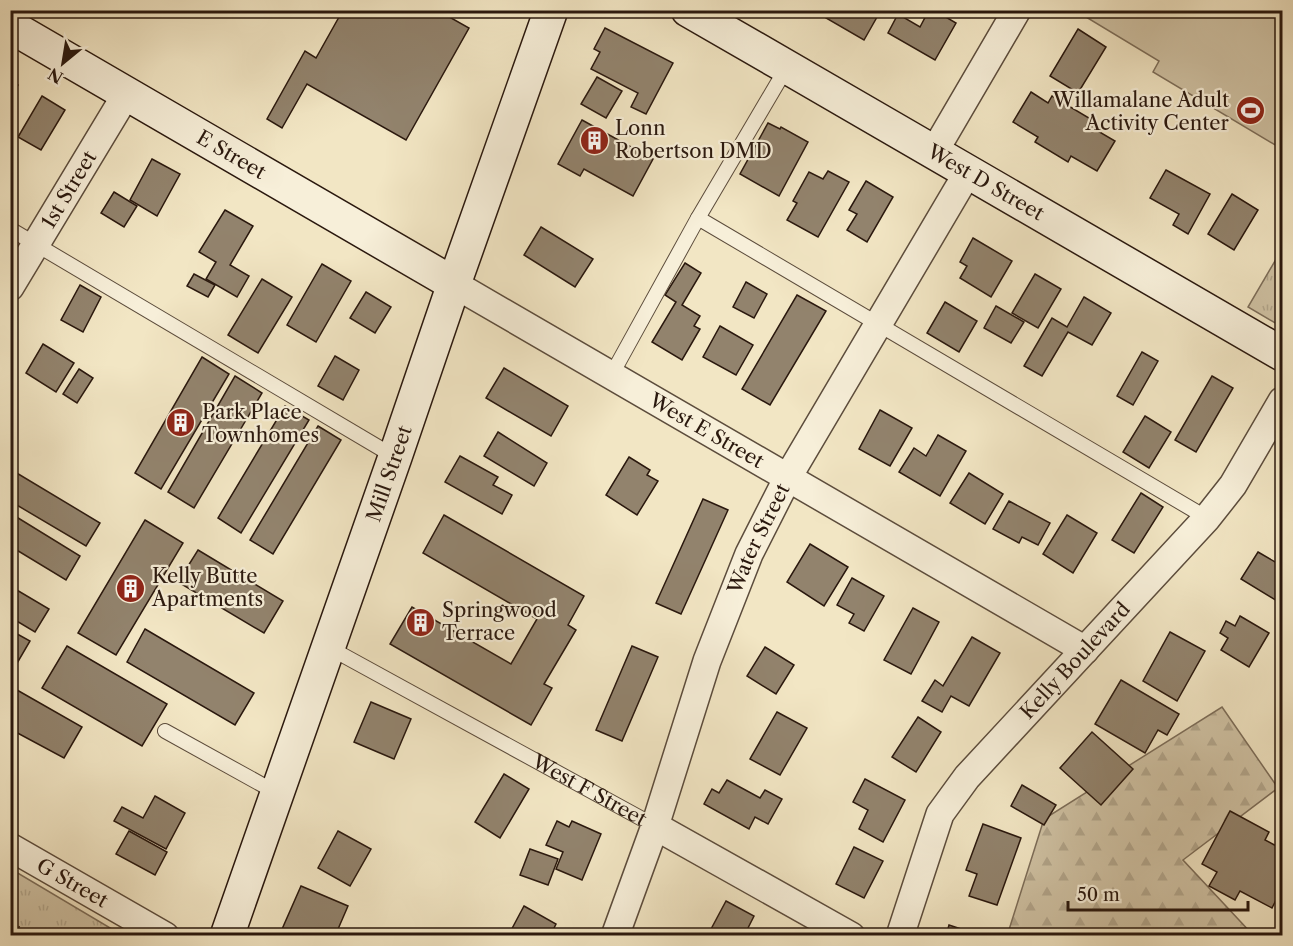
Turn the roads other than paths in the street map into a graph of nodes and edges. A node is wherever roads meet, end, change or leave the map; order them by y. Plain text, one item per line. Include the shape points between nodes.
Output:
1 (551, 10) edge
2 (688, 10) edge
3 (1017, 10) edge
4 (10, 26) edge
5 (788, 67) junction
6 (127, 93) junction
7 (934, 152) junction
8 (968, 171) junction
9 (698, 218) junction
10 (10, 229) edge
11 (36, 244) junction
12 (454, 284) junction
13 (10, 286) edge
14 (878, 324) junction
15 (1282, 354) edge
16 (612, 374) junction
17 (1282, 401) edge
18 (395, 457) junction
19 (788, 477) junction
20 (1207, 518) junction
21 (328, 647) junction
22 (1085, 650) junction
23 (165, 731) dead end
24 (277, 792) junction
25 (654, 826) junction
26 (10, 847) edge
27 (165, 936) edge
28 (227, 936) edge
29 (615, 936) edge
30 (850, 936) edge
31 (900, 936) edge

1 - 12 street, Mill Street
2 - 5 street, West D Street
3 - 7 street
4 - 6 street, E Street
5 - 7 street, West D Street
5 - 9 lane
6 - 11 street, 1st Street
6 - 12 street, E Street
7 - 8 street, West D Street
8 - 14 street, Water Street
8 - 15 street, West D Street
9 - 14 lane
9 - 16 lane
10 - 11 lane
11 - 13 street, 1st Street
11 - 18 lane
12 - 16 street, West E Street
12 - 18 street, Mill Street
14 - 19 street, Water Street
14 - 20 lane
16 - 19 street, West E Street
17 - 20 street, Kelly Boulevard via 1233,485
18 - 21 street, Mill Street
19 - 22 street, West E Street
19 - 25 street, Water Street via 749,554 707,661
20 - 22 street, Kelly Boulevard
21 - 24 street, Mill Street
21 - 25 lane, West F Street
22 - 31 street, Kelly Boulevard via 967,777 940,814
23 - 24 lane
24 - 28 street, Mill Street
25 - 29 street, Water Street
25 - 30 street, West F Street
26 - 27 street, G Street

